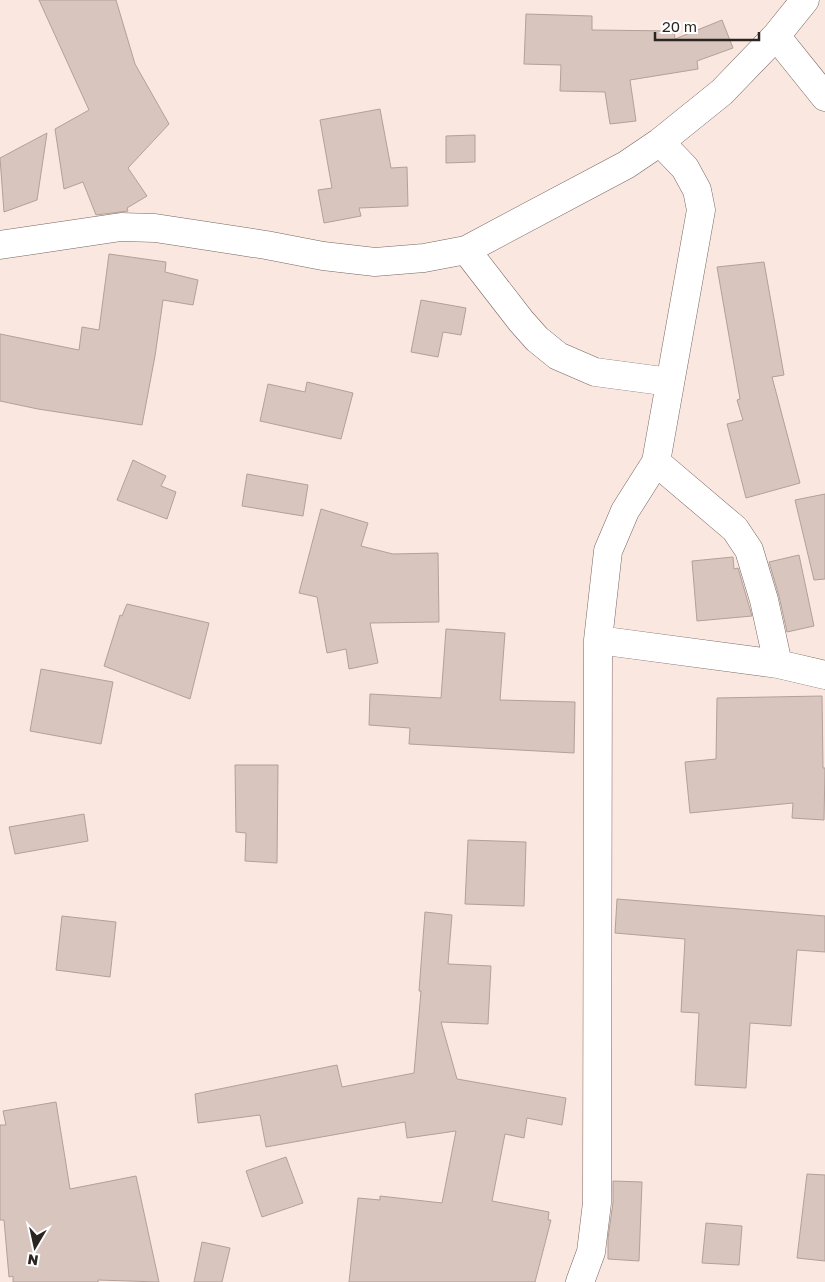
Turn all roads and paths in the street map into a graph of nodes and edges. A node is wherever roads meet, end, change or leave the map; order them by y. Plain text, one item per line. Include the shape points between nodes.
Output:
1 (805, 0) edge
2 (776, 36) junction
3 (825, 97) edge
4 (660, 142) junction
5 (0, 245) edge
6 (466, 250) junction
7 (670, 382) junction
8 (656, 462) junction
9 (598, 640) junction
10 (778, 664) junction
11 (825, 675) edge
12 (580, 1282) edge

1 - 2 street
2 - 3 street
2 - 4 street via 722,92
4 - 6 street via 626,165
4 - 7 street via 685,168 697,190 701,210
5 - 6 street via 121,227 155,228 375,262
6 - 7 street via 537,340 558,356 595,372
7 - 8 street
8 - 9 street via 625,511 608,551
8 - 10 street via 735,529 749,550
9 - 10 street
9 - 12 street via 597,1203 591,1252
10 - 11 street

